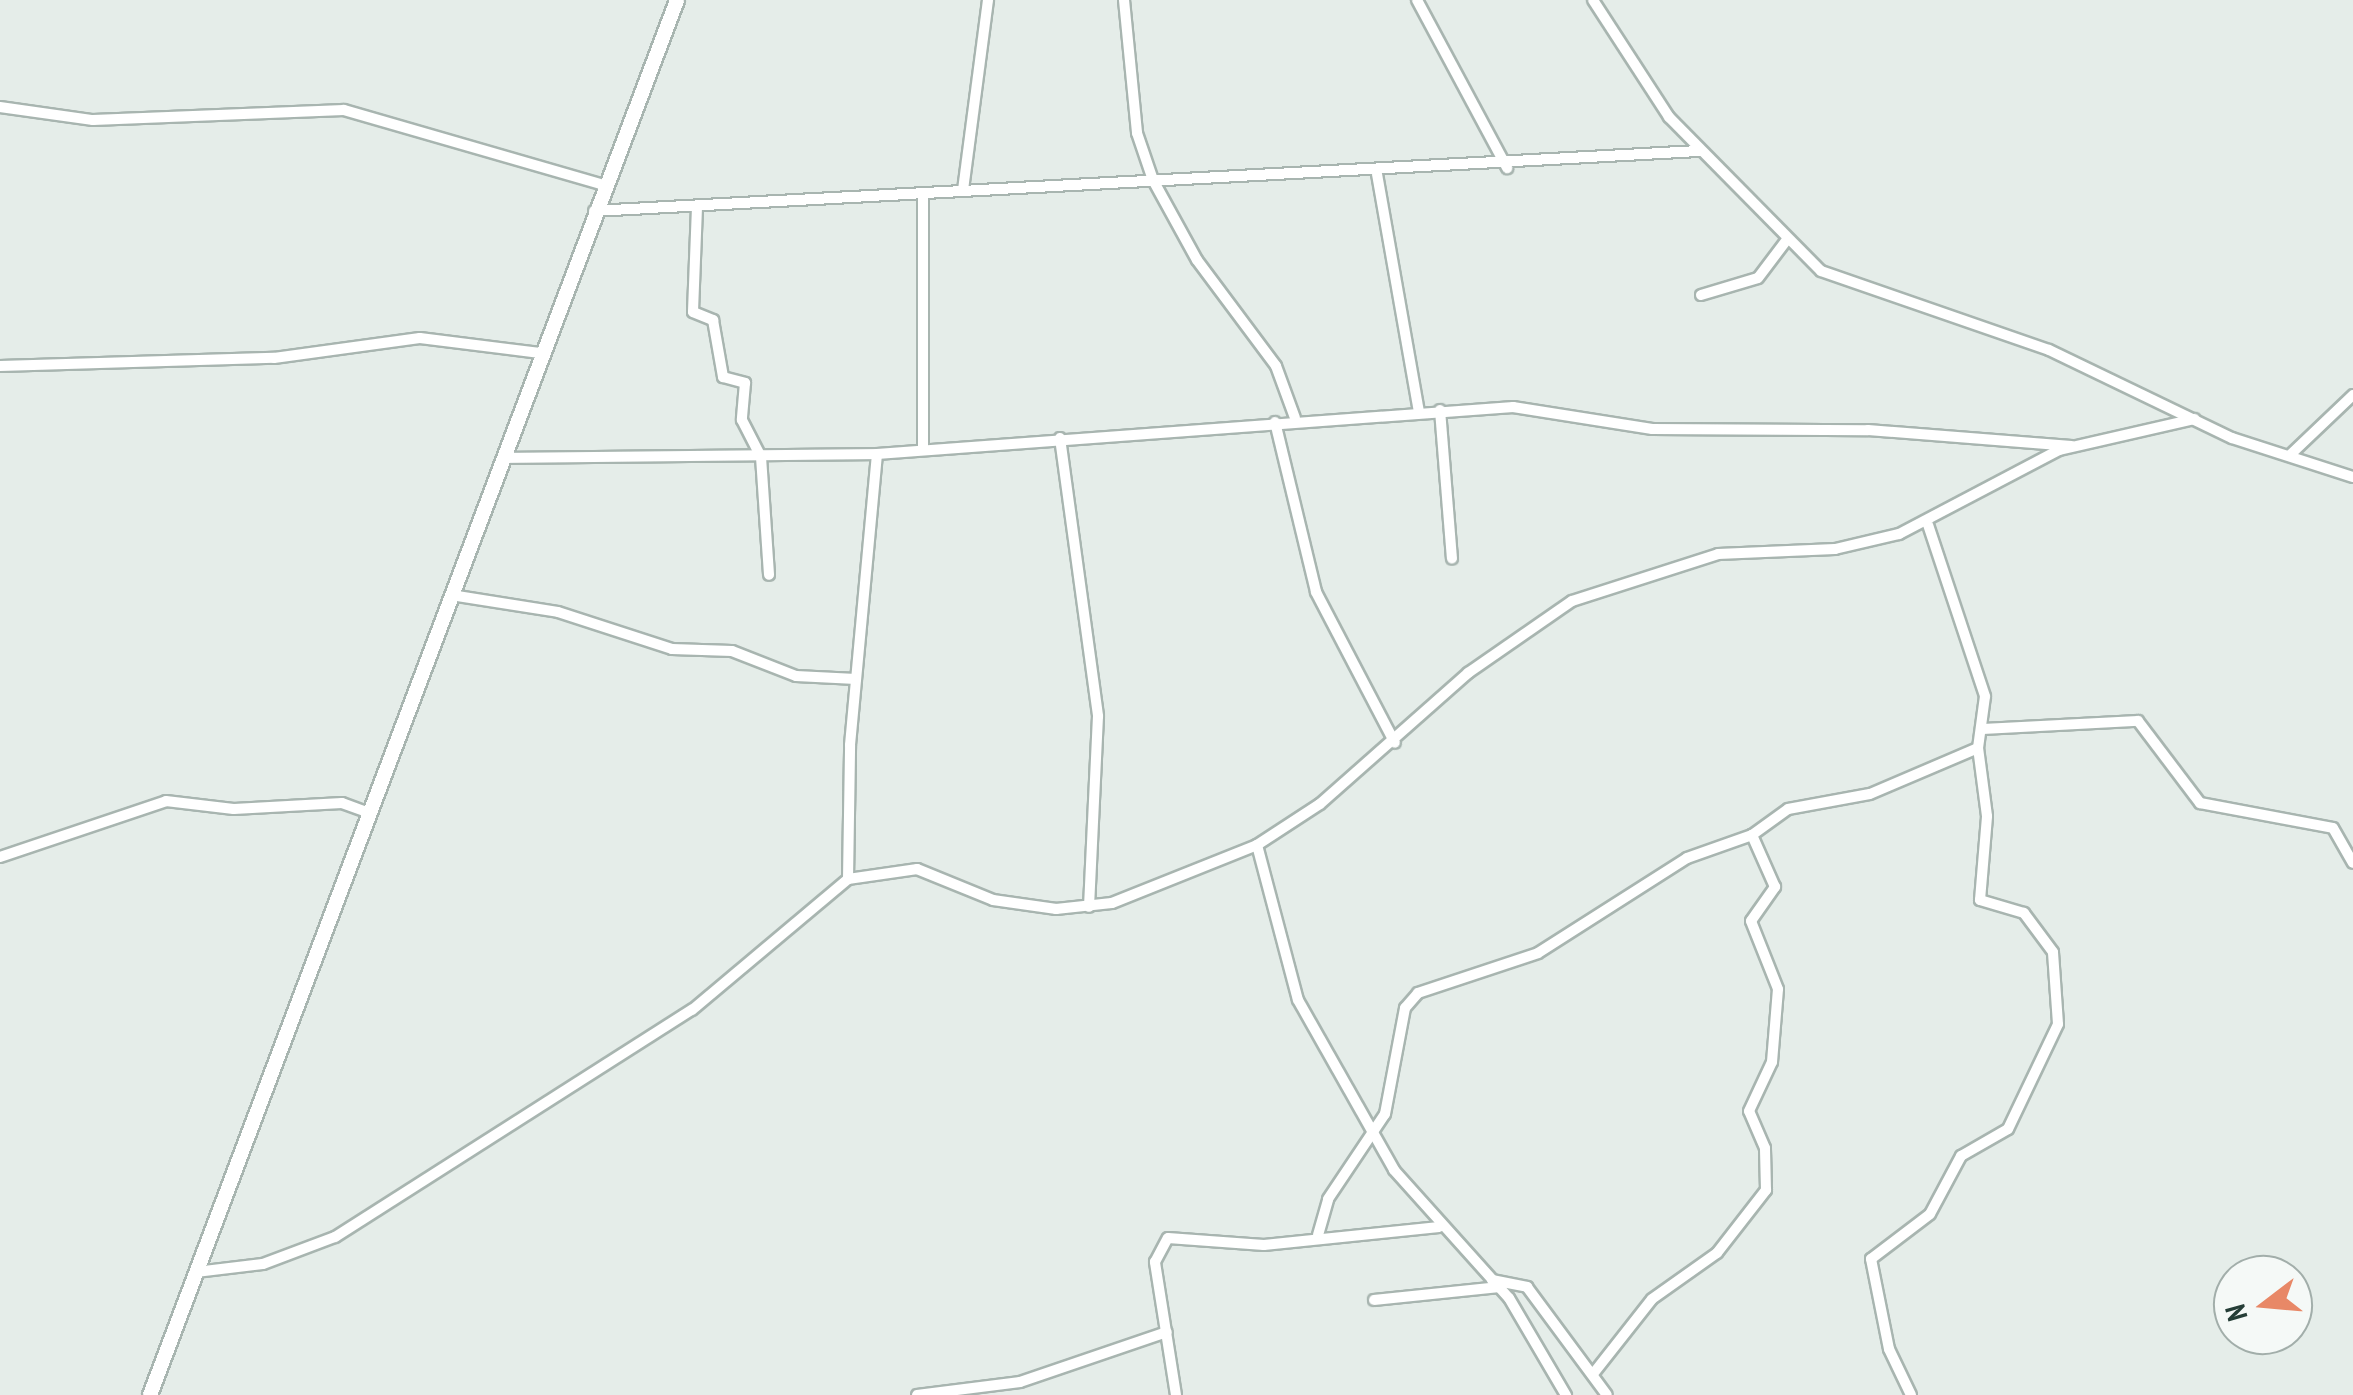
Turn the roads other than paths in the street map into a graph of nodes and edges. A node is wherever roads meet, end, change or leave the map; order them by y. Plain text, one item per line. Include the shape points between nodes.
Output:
1 (677, 0) edge
2 (988, 0) edge
3 (1124, 0) edge
4 (1416, 0) edge
5 (1593, 0) edge
6 (0, 107) edge
7 (1700, 151) junction
8 (1508, 168) junction
9 (1376, 174) junction
10 (1153, 180) junction
11 (604, 185) junction
12 (963, 190) junction
13 (923, 193) junction
14 (697, 207) junction
15 (593, 211) junction
16 (1786, 241) junction
17 (1700, 295) dead end
18 (540, 353) junction
19 (0, 366) edge
20 (2353, 395) edge
21 (1440, 410) junction
22 (1420, 413) junction
23 (1295, 418) junction
24 (2194, 419) junction
25 (1275, 422) junction
26 (1060, 438) junction
27 (2074, 446) junction
28 (923, 450) junction
29 (877, 454) junction
30 (2290, 455) junction
31 (761, 457) junction
32 (502, 458) junction
33 (2353, 478) edge
34 (1928, 524) junction
35 (1452, 560) dead end
36 (770, 575) dead end
37 (451, 595) junction
38 (856, 679) junction
39 (1984, 729) junction
40 (1395, 743) junction
41 (1978, 748) junction
42 (364, 811) junction
43 (1752, 835) junction
44 (1257, 844) junction
45 (0, 857) edge
46 (2353, 862) edge
47 (848, 879) junction
48 (1089, 907) junction
49 (1375, 1132) junction
50 (1440, 1227) junction
51 (1318, 1236) junction
52 (196, 1272) junction
53 (1495, 1284) junction
54 (1374, 1300) dead end
55 (1166, 1332) junction
56 (1593, 1374) junction
57 (150, 1395) edge
58 (917, 1395) edge
59 (1176, 1395) edge
60 (1566, 1395) edge
61 (1607, 1395) edge
62 (1911, 1395) edge

1 - 11 main road
2 - 12 street
3 - 10 street via 1138,133
4 - 8 street
5 - 7 street
6 - 11 street via 92,120 344,110
7 - 8 street
7 - 16 street
8 - 9 street
9 - 10 street
9 - 22 street
10 - 12 street
10 - 23 street via 1197,260 1276,366
11 - 15 main road
12 - 13 street
13 - 14 street
13 - 28 street
14 - 15 street
14 - 31 street via 693,312 713,320 723,377 745,383 742,420
15 - 18 main road
16 - 17 street via 1758,278
16 - 24 street via 1855,288 2048,350
18 - 19 street via 420,338 309,356
18 - 32 main road
20 - 30 street
21 - 22 street
21 - 27 street via 1514,407 1652,429 1868,430
21 - 35 street
22 - 23 street
23 - 25 street
24 - 27 street
24 - 30 street
25 - 26 street
25 - 40 street via 1316,592
26 - 28 street
26 - 48 street via 1098,716
27 - 34 street via 2022,466
28 - 29 street
29 - 31 street
29 - 38 street
30 - 33 street
31 - 32 street
31 - 36 street
32 - 37 main road
34 - 39 street via 1984,696
34 - 40 street via 1835,549 1718,554 1572,601 1468,673
37 - 38 street via 558,612 672,649 732,651 796,676
37 - 42 main road
38 - 47 street
39 - 41 street
39 - 46 street via 2138,720 2200,803 2333,828
40 - 44 street
41 - 43 street via 1870,794 1788,809
41 - 62 street via 1987,799 1980,900 2024,913 2053,952 2058,1024 2008,1129 1960,1156 1930,1214 1871,1259 1889,1349
42 - 45 street via 342,802 234,809 166,801
42 - 52 main road
43 - 49 street via 1686,858 1538,953 1410,999
43 - 56 street via 1775,887 1750,921 1778,989 1772,1062 1749,1112 1765,1148 1766,1190 1717,1253 1652,1299
44 - 48 street
44 - 49 street via 1298,1000
47 - 48 street via 917,869 993,900
47 - 52 street via 692,1010 335,1238 264,1264
49 - 50 street
49 - 51 street via 1328,1199
50 - 51 street
50 - 53 street
51 - 55 street via 1264,1244 1168,1238 1156,1253
52 - 57 main road
53 - 54 street
53 - 56 street via 1527,1287
53 - 60 street
55 - 58 street via 1020,1382
55 - 59 street
56 - 61 street

